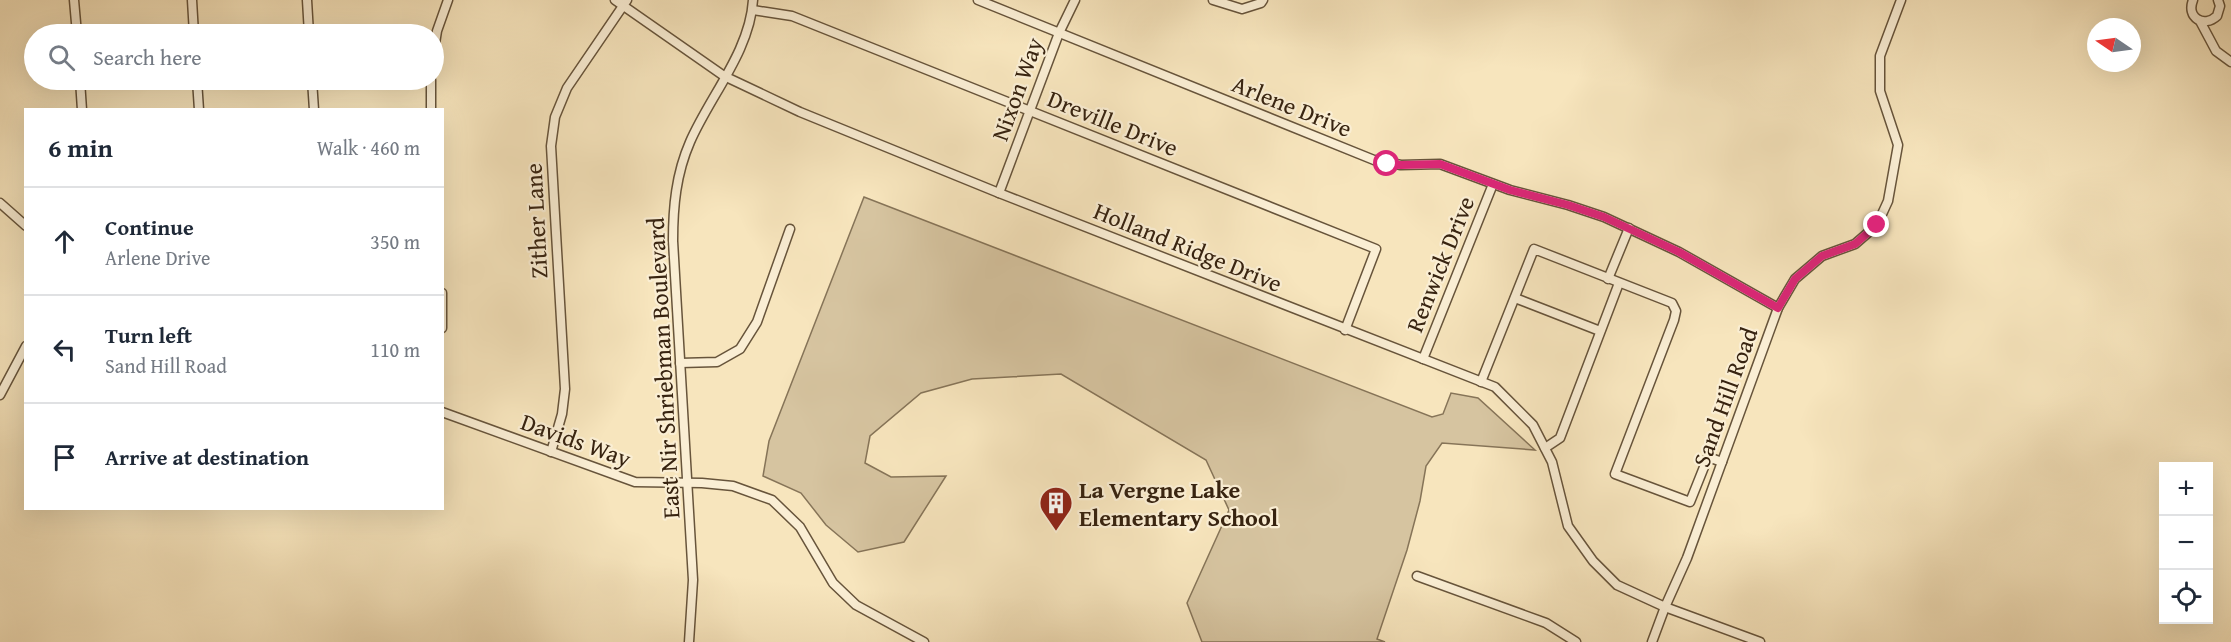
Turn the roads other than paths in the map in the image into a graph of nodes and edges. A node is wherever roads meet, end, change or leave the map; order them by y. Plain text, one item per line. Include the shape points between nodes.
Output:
1 (74, 0) edge
2 (192, 0) edge
3 (307, 0) edge
4 (448, 0) edge
5 (753, 0) edge
6 (978, 0) edge
7 (1075, 0) edge
8 (1213, 0) edge
9 (1901, 0) edge
10 (2193, 0) edge
11 (2218, 0) edge
12 (1262, 1) edge
13 (622, 2) edge
14 (753, 10) junction
15 (2214, 19) junction
16 (2200, 21) junction
17 (75, 24) edge
18 (193, 24) edge
19 (308, 24) edge
20 (439, 24) edge
21 (1059, 33) junction
22 (2210, 36) junction
23 (2231, 62) edge
24 (724, 76) junction
25 (80, 90) edge
26 (198, 90) edge
27 (313, 90) edge
28 (430, 90) edge
29 (81, 108) edge
30 (199, 108) edge
31 (314, 108) edge
32 (431, 108) edge
33 (1031, 111) junction
34 (1493, 184) junction
35 (999, 193) junction
36 (0, 203) edge
37 (24, 224) edge
38 (1629, 228) junction
39 (790, 229) dead end
40 (1608, 279) junction
41 (1619, 283) junction
42 (1515, 298) junction
43 (1778, 308) junction
44 (1345, 330) junction
45 (1600, 331) junction
46 (24, 350) edge
47 (1423, 359) junction
48 (680, 363) junction
49 (1481, 382) junction
50 (0, 395) edge
51 (444, 413) edge
52 (1545, 448) junction
53 (551, 452) junction
54 (1722, 462) junction
55 (688, 483) junction
56 (1417, 576) dead end
57 (1665, 607) junction
58 (689, 642) edge
59 (924, 642) edge
60 (1576, 642) edge
61 (1652, 642) edge
62 (1760, 642) edge

1 - 17 street
2 - 18 street
3 - 19 street
4 - 20 street
5 - 14 street, East Nir Shriebman Boulevard
6 - 21 street, Arlene Drive
7 - 21 street, Nixon Way
8 - 12 street via 1242,9
9 - 43 street, Sand Hill Road via 1880,56 1880,91 1898,145 1888,201 1877,225 1855,244 1822,256 1795,279
10 - 16 street via 2191,11
11 - 15 street via 2219,11
13 - 24 street, Holland Ridge Drive
13 - 53 street, Zither Lane via 567,88 550,146 565,389
14 - 24 street, East Nir Shriebman Boulevard via 742,45
14 - 33 street, Dreville Drive via 792,16
15 - 16 street
15 - 22 street
16 - 22 street
21 - 33 street, Nixon Way
21 - 34 street, Arlene Drive via 1374,160 1401,165 1440,164
22 - 23 street via 2216,51
24 - 35 street, Holland Ridge Drive via 800,112
24 - 48 street, East Nir Shriebman Boulevard via 691,141 676,188 673,241
25 - 29 street
26 - 30 street
27 - 31 street
28 - 32 street
33 - 35 street, Nixon Way
33 - 44 street, Dreville Drive via 1376,249
34 - 38 street, Arlene Drive via 1568,205
34 - 47 street, Renwick Drive
35 - 44 street, Holland Ridge Drive
36 - 37 street
38 - 40 street
38 - 43 street, Arlene Drive
39 - 48 street via 757,322 740,350 717,362
40 - 41 street
40 - 42 street via 1534,249
41 - 45 street
41 - 54 street via 1672,303 1676,311 1615,474 1690,502 1708,457
42 - 45 street
42 - 49 street
43 - 54 street, Sand Hill Road
44 - 47 street, Holland Ridge Drive
45 - 52 street via 1560,438
46 - 50 street
47 - 49 street, Holland Ridge Drive
48 - 55 street, East Nir Shriebman Boulevard
49 - 52 street, Holland Ridge Drive via 1495,387 1533,425
51 - 53 street, Davids Way
52 - 57 street, Holland Ridge Drive via 1568,526 1593,561 1617,585
53 - 55 street, Davids Way via 635,482
54 - 57 street, Sand Hill Road
55 - 58 street, East Nir Shriebman Boulevard via 693,580
55 - 59 street, Davids Way via 733,486 772,500 800,527 834,583 856,605
56 - 60 street via 1546,623
57 - 61 street, Sand Hill Road
57 - 62 street, Holland Ridge Drive

